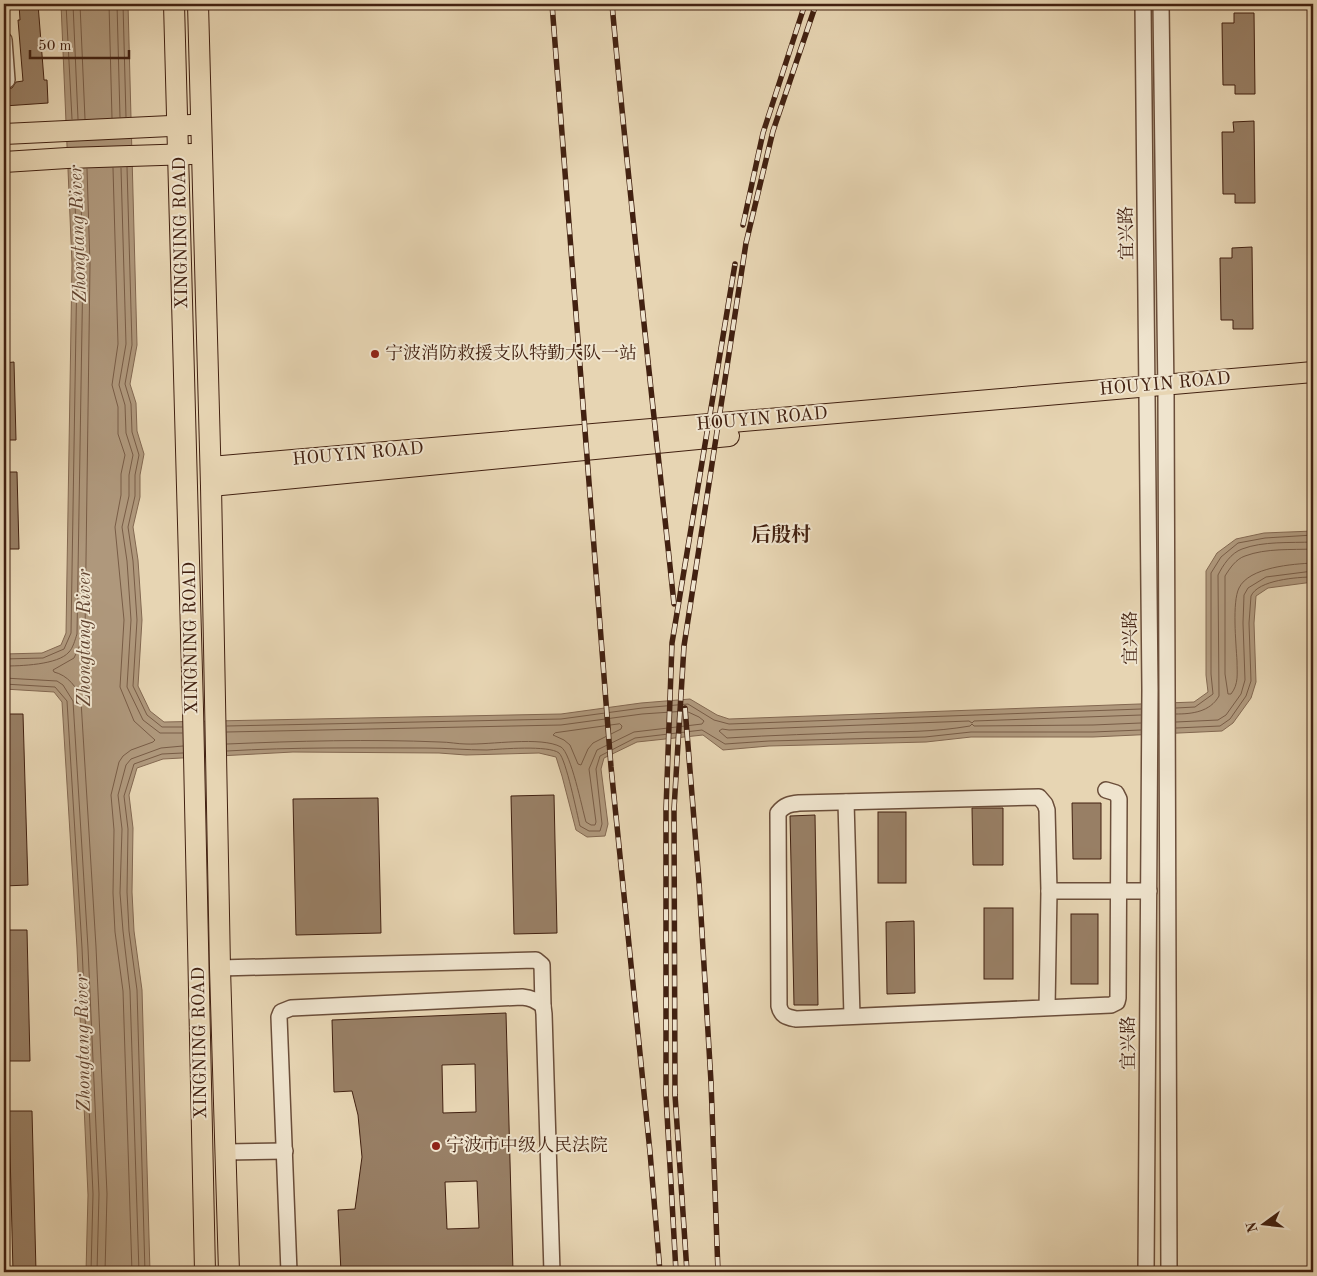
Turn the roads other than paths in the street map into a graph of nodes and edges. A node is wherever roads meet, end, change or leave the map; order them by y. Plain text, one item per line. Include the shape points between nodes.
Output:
1 (174, 4) edge
2 (198, 4) edge
3 (1143, 4) edge
4 (1161, 4) edge
5 (4, 40) edge
6 (7, 80) dead end
7 (201, 124) junction
8 (178, 125) junction
9 (4, 134) edge
10 (179, 154) junction
11 (202, 154) junction
12 (4, 162) edge
13 (1313, 372) edge
14 (1240, 383) junction
15 (1313, 384) edge
16 (1165, 389) junction
17 (211, 477) junction
18 (1106, 790) dead end
19 (846, 802) junction
20 (1049, 891) junction
21 (1149, 891) junction
22 (1118, 892) junction
23 (220, 968) junction
24 (543, 1006) junction
25 (1046, 1008) junction
26 (852, 1016) junction
27 (285, 1151) junction
28 (226, 1152) junction
29 (205, 1272) edge
30 (229, 1272) edge
31 (288, 1272) edge
32 (552, 1272) edge
33 (1146, 1272) edge
34 (1169, 1272) edge

1 - 8 main road, XINGNING ROAD
2 - 7 main road
3 - 16 street, 宜兴路
4 - 16 street, 宜兴路
5 - 6 street
7 - 8 main road
7 - 11 main road
8 - 9 main road
8 - 10 main road, XINGNING ROAD
10 - 11 main road
10 - 12 main road
10 - 29 main road, XINGNING ROAD
11 - 17 main road
13 - 14 main road, HOUYIN ROAD
14 - 15 main road, HOUYIN ROAD
14 - 16 main road, HOUYIN ROAD
16 - 17 main road, HOUYIN ROAD
16 - 21 street, 宜兴路 via 1150,690
16 - 34 street, 宜兴路
17 - 23 main road
18 - 22 street via 1116,793 1119,799
19 - 20 street via 1038,798 1048,810
19 - 26 street
19 - 26 street via 790,804 778,813 779,1006 785,1017 796,1019
20 - 22 street
20 - 25 street
21 - 22 street
21 - 33 street, 宜兴路
22 - 25 street via 1117,1002
23 - 24 street via 536,960 542,966
23 - 28 main road
24 - 27 street via 532,998 522,997 284,1009 279,1017
24 - 32 street
25 - 26 street
27 - 28 street
27 - 31 street
28 - 30 main road

